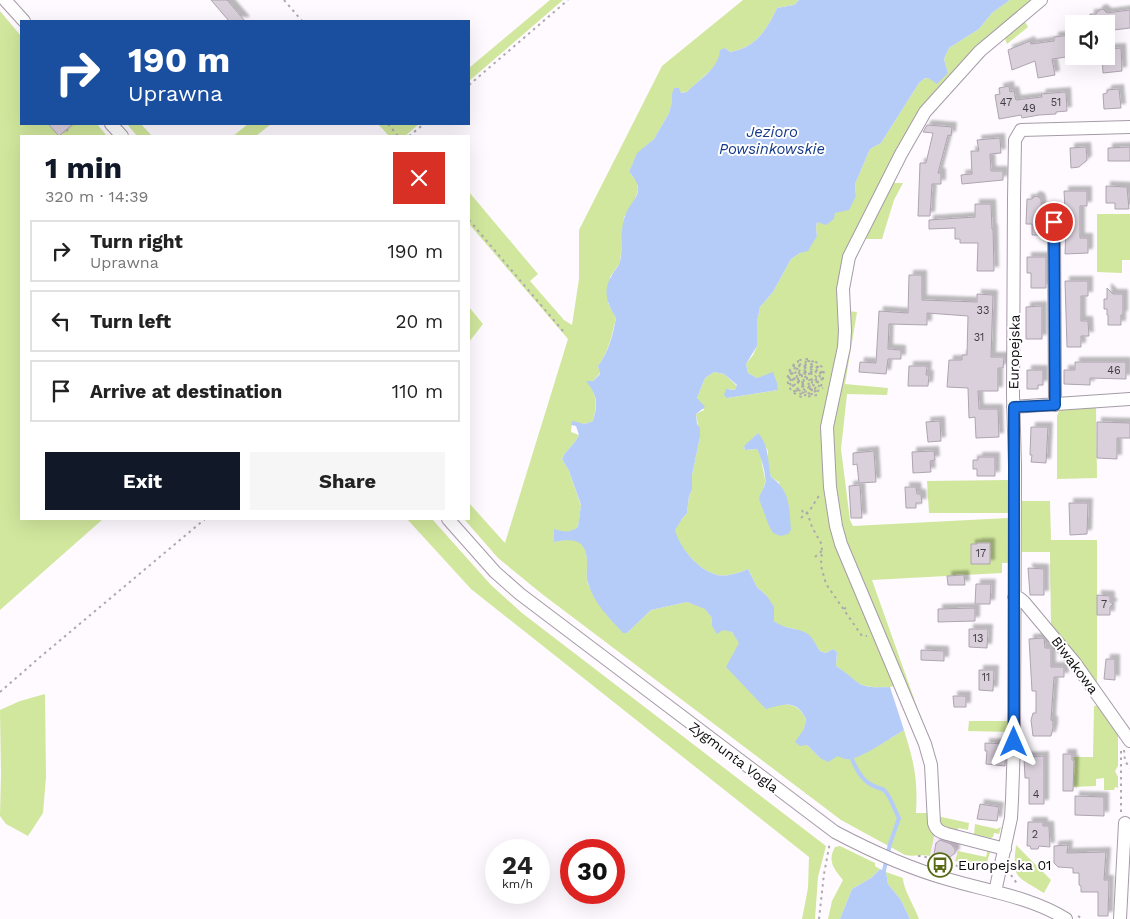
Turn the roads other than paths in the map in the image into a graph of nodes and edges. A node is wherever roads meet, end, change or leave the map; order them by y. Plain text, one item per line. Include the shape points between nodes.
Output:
1 (5, 0) edge
2 (1041, 0) edge
3 (23, 20) edge
4 (112, 125) edge
5 (1130, 126) edge
6 (121, 135) edge
7 (1054, 222) dead end
8 (1130, 399) edge
9 (1055, 405) junction
10 (1014, 407) junction
11 (449, 520) edge
12 (1014, 597) junction
13 (1127, 744) edge
14 (1123, 818) road end
15 (1004, 849) junction
16 (995, 892) junction
17 (1066, 919) edge
18 (1120, 919) edge

1 - 3 street
2 - 15 street via 980,51 925,112 901,154 847,265 843,289 844,347 827,427 830,487 840,544 928,752 934,823 938,831
4 - 6 street
5 - 10 street, Europejska via 1021,130 1016,138
7 - 9 street
8 - 9 street
9 - 10 street
10 - 12 street, Europejska
11 - 16 street, Zygmunta Vogla via 495,572 520,594 834,832 876,853
12 - 13 street, Biwakowa via 1024,602 1075,662
12 - 15 street, Europejska via 1011,818
14 - 18 street
15 - 16 street, Europejska
16 - 17 street, Zygmunta Vogla via 1041,906

